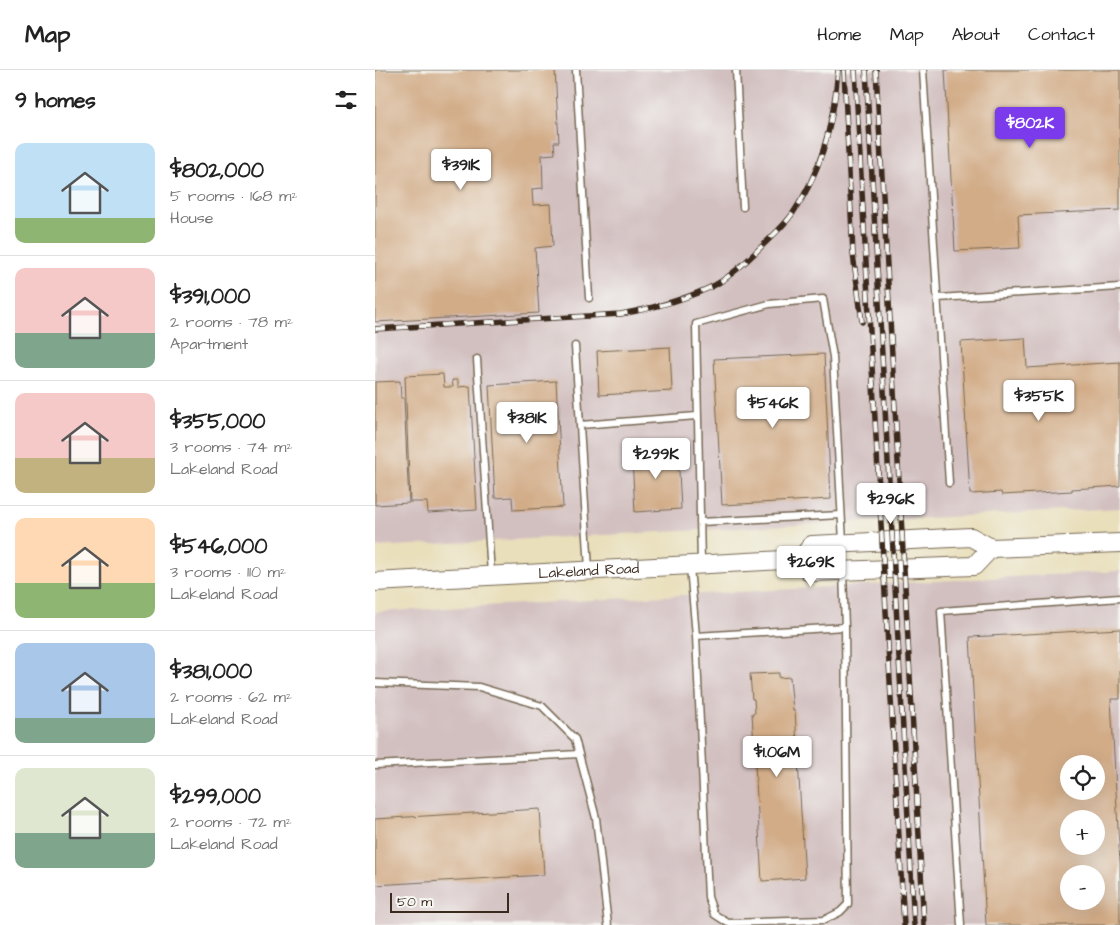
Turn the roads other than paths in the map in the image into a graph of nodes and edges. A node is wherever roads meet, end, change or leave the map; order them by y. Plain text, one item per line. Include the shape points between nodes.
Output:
1 (576, 70) edge
2 (736, 70) edge
3 (923, 70) edge
4 (743, 207) dead end
5 (1120, 287) edge
6 (589, 298) dead end
7 (938, 298) junction
8 (575, 346) dead end
9 (477, 359) dead end
10 (697, 416) junction
11 (580, 425) junction
12 (949, 484) dead end
13 (841, 515) junction
14 (700, 522) junction
15 (1120, 543) edge
16 (843, 544) junction
17 (991, 548) junction
18 (801, 559) junction
19 (696, 565) junction
20 (589, 570) junction
21 (843, 571) junction
22 (491, 576) junction
23 (375, 582) edge
24 (1120, 598) edge
25 (845, 627) junction
26 (696, 636) junction
27 (375, 683) edge
28 (579, 754) junction
29 (375, 765) edge
30 (608, 925) edge
31 (961, 925) edge

1 - 6 lane
2 - 4 lane
3 - 7 lane
5 - 7 lane
7 - 12 lane
8 - 11 lane
9 - 22 lane
10 - 11 lane
10 - 13 lane via 696,324 769,304 823,299 833,357
10 - 14 lane
11 - 20 lane
13 - 14 lane
13 - 16 lane
14 - 19 lane
15 - 17 street
16 - 17 street via 971,537
16 - 18 street via 812,545
17 - 21 street via 974,566
18 - 19 street, Lakeland Road
18 - 21 street via 810,572
19 - 20 street, Lakeland Road
19 - 26 lane
20 - 22 street, Lakeland Road
21 - 25 lane
22 - 23 street, Lakeland Road
24 - 31 lane via 941,611
25 - 26 lane
25 - 26 lane via 848,904 841,912 824,920 729,923 714,914 708,897
27 - 28 lane via 479,687 542,706 575,738
28 - 29 lane
28 - 30 lane via 596,818

